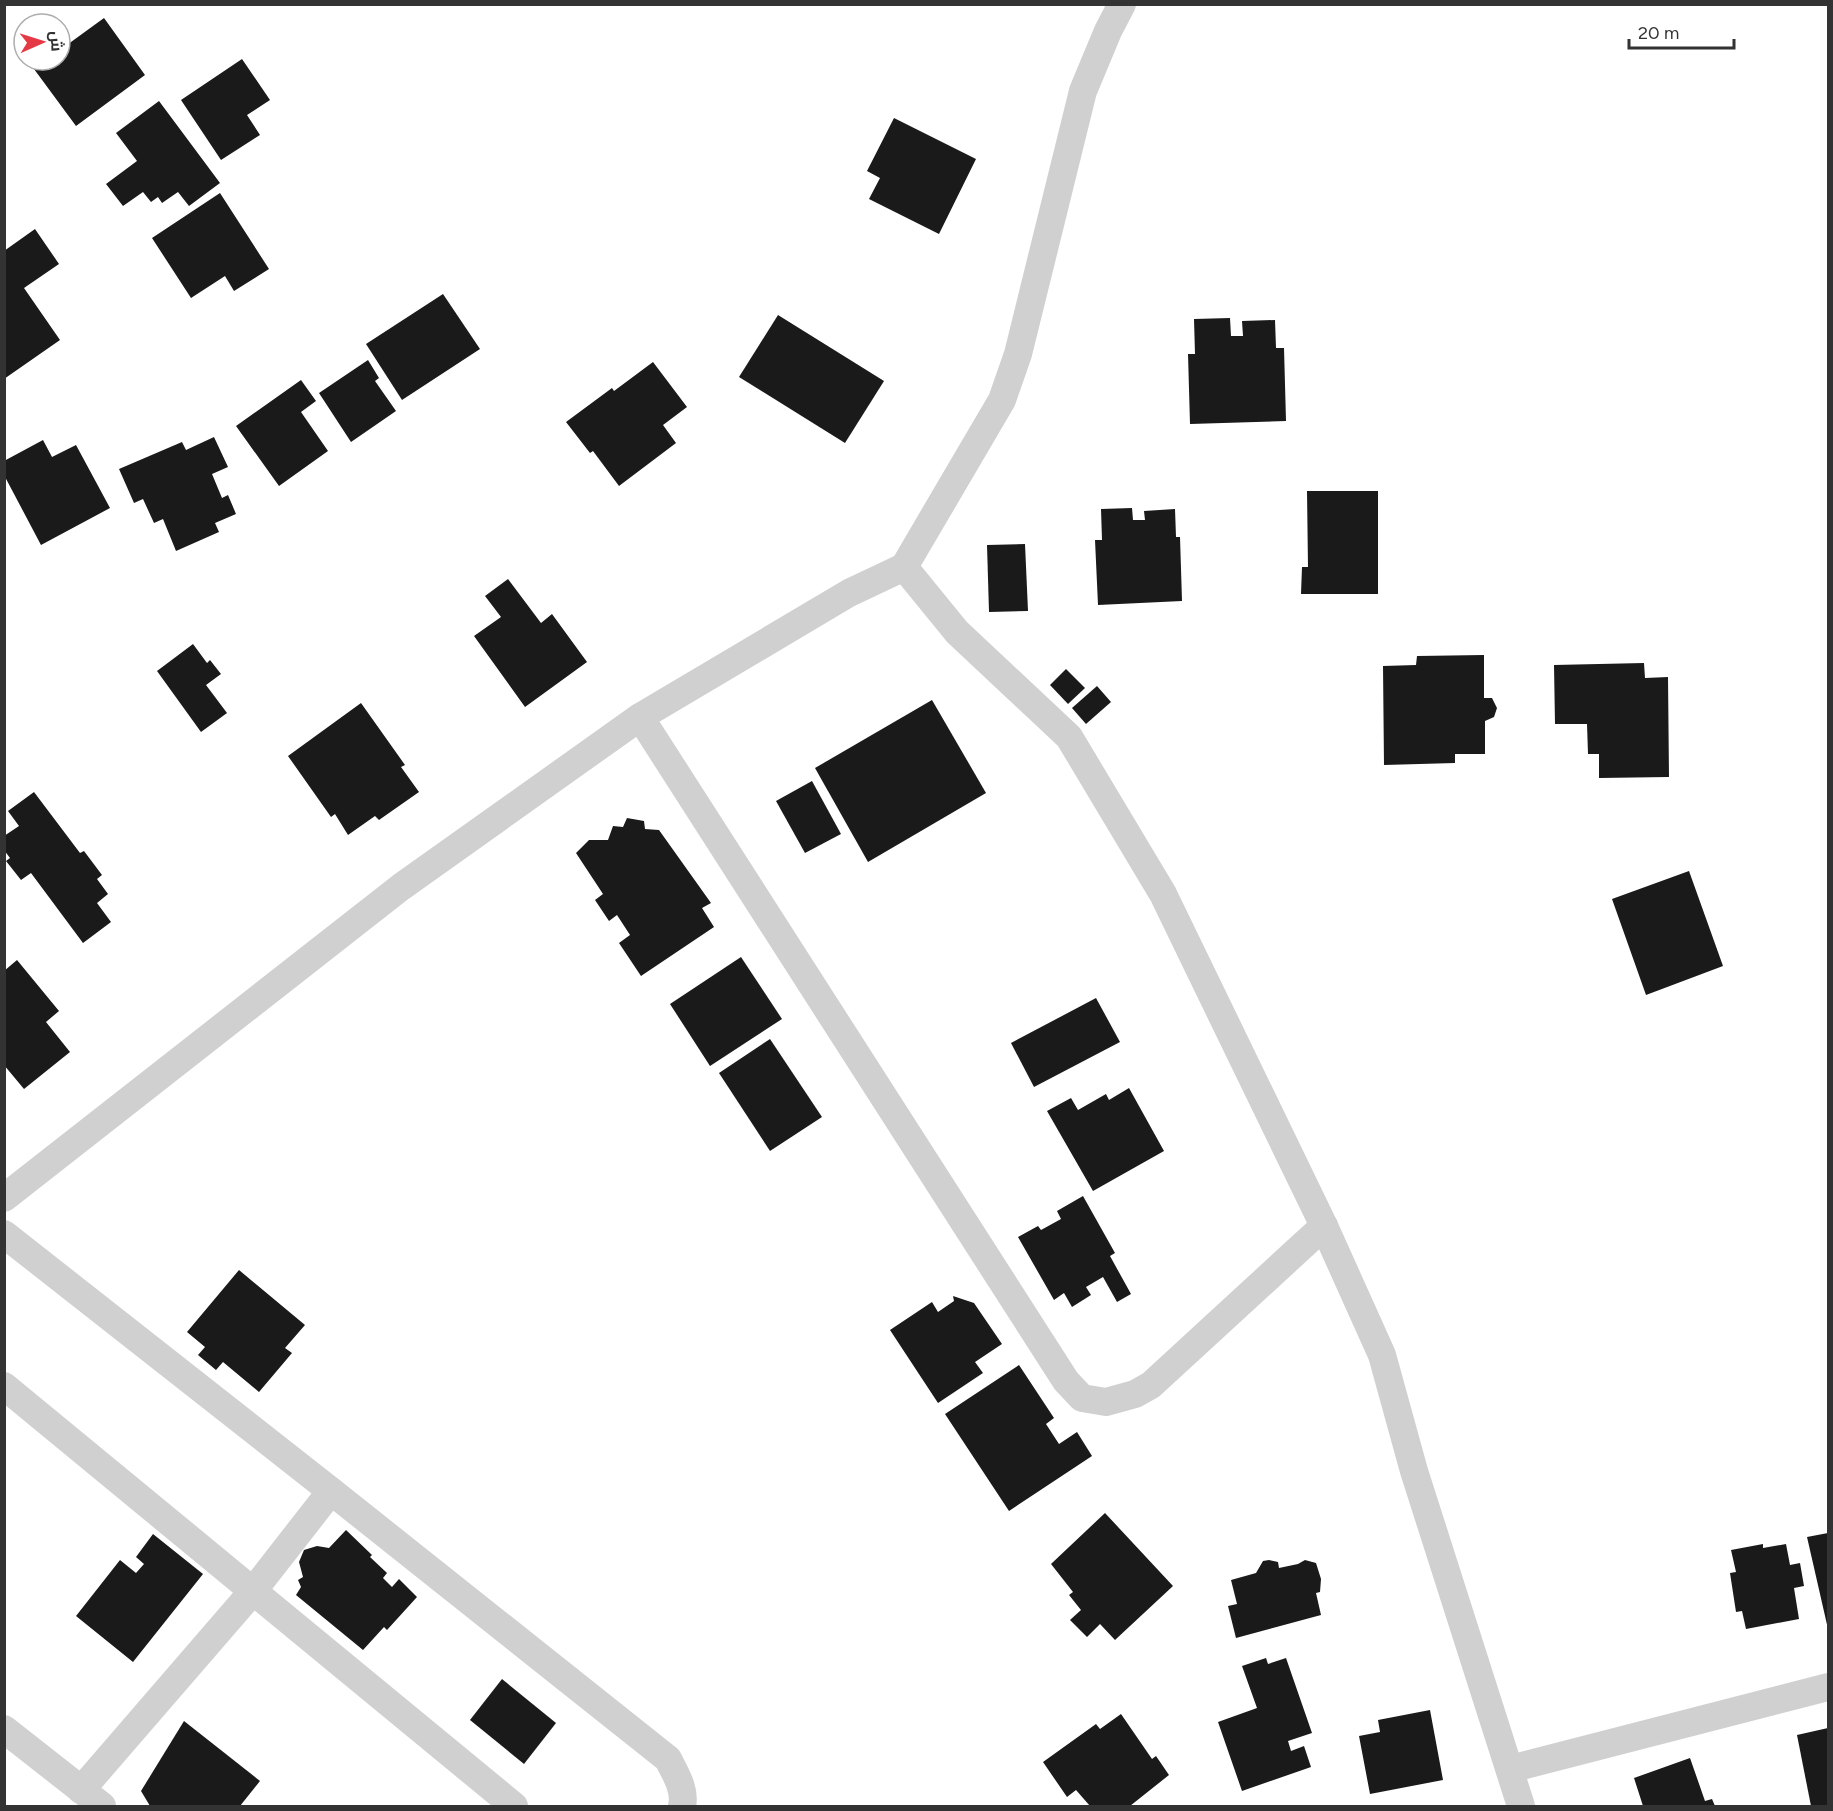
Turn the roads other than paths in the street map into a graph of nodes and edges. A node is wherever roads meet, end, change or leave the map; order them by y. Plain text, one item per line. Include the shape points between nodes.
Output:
1 (1122, 4) edge
2 (904, 567) junction
3 (640, 717) junction
4 (4, 1198) edge
5 (1324, 1226) junction
6 (4, 1234) edge
7 (4, 1386) edge
8 (332, 1491) junction
9 (253, 1591) junction
10 (1828, 1688) edge
11 (4, 1730) edge
12 (1510, 1769) junction
13 (92, 1798) edge
14 (514, 1806) edge
15 (682, 1806) edge
16 (1521, 1806) edge

1 - 2 street via 1083,91 1018,354 1002,399
2 - 3 street via 849,593
2 - 5 street via 957,632 1069,737 1163,894
3 - 4 street via 401,887
3 - 5 street via 1066,1381 1082,1398 1106,1402 1151,1385
5 - 12 street via 1382,1355 1414,1471
6 - 8 street
7 - 9 street
8 - 9 street
8 - 15 street via 668,1759 680,1784
9 - 13 street
9 - 14 street
10 - 12 street
11 - 13 street
12 - 16 street

